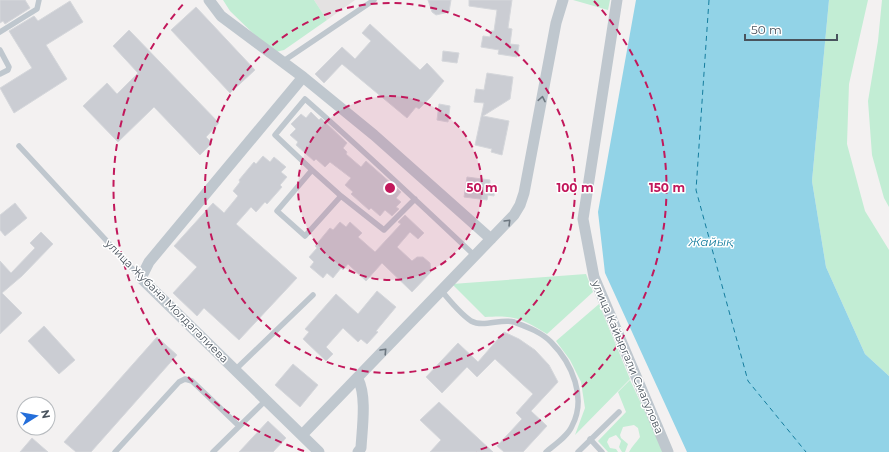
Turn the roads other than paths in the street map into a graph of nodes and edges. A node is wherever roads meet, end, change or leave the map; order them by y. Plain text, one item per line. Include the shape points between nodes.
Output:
1 (39, 0) edge
2 (209, 0) edge
3 (374, 0) edge
4 (563, 0) edge
5 (617, 0) edge
6 (0, 32) edge
7 (0, 50) edge
8 (282, 62) junction
9 (0, 74) edge
10 (303, 77) junction
11 (20, 146) dead end
12 (312, 170) junction
13 (341, 196) junction
14 (415, 199) junction
15 (490, 239) junction
16 (474, 255) junction
17 (141, 278) junction
18 (441, 290) junction
19 (313, 295) dead end
20 (235, 370) junction
21 (358, 379) junction
22 (266, 400) junction
23 (619, 412) dead end
24 (239, 426) junction
25 (302, 435) junction
26 (590, 440) junction
27 (361, 451) edge
28 (116, 452) edge
29 (213, 452) edge
30 (319, 452) edge
31 (546, 452) edge
32 (578, 452) edge
33 (602, 452) edge
34 (668, 452) edge

1 - 6 lane via 37,9
2 - 8 street via 220,16
3 - 8 lane
15 -> 4 street via 514,215 524,193 556,23
5 - 34 street, улица Кайыргали Смагулова via 583,219 594,277
7 - 9 lane via 9,66 8,70
8 - 10 street
10 - 15 street
10 - 17 street via 149,262
11 - 17 lane, улица Жубана Молдагалиева
12 - 13 lane
12 - 13 lane via 277,211 305,236
12 - 14 lane via 275,135 305,99 362,148
13 - 14 lane via 384,230
14 - 16 lane
15 - 16 street
16 - 18 street
17 - 20 street, улица Жубана Молдагалиева
21 -> 18 street
18 - 31 lane via 472,322 511,322 530,328 551,342 566,362 576,382 579,402 572,427
19 - 20 lane
20 - 22 street, улица Жубана Молдагалиева
21 - 25 street
21 - 27 street via 362,399
22 - 24 lane
22 - 25 street, улица Жубана Молдагалиева
23 - 26 lane
24 - 28 lane via 192,381 185,378
24 - 29 lane
25 - 30 street, улица Жубана Молдагалиева
26 - 32 lane
26 - 33 lane

